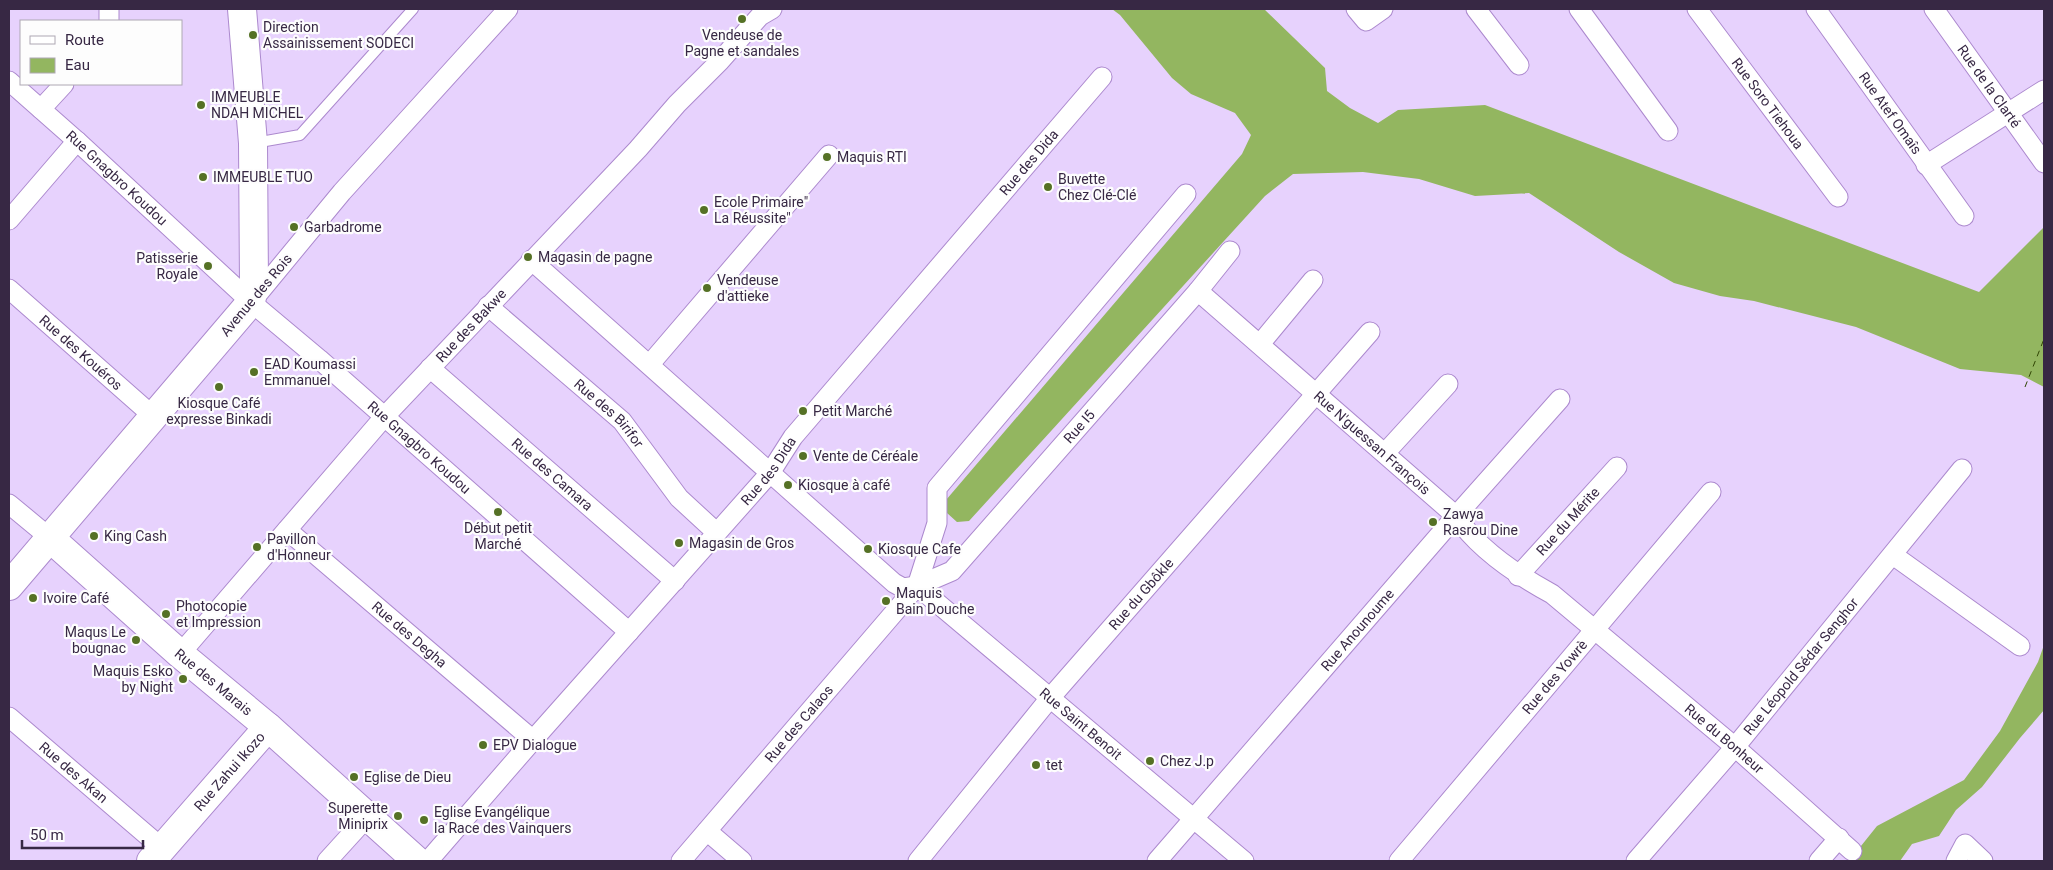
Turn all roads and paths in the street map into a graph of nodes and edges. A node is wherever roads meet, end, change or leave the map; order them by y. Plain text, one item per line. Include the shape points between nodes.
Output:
1 (242, 9) edge
2 (413, 9) edge
3 (508, 9) edge
4 (772, 9) edge
5 (1356, 9) edge
6 (1383, 9) edge
7 (1476, 9) edge
8 (1579, 9) edge
9 (1697, 9) edge
10 (1816, 9) edge
11 (1934, 9) edge
12 (1519, 65) dead end
13 (1102, 77) dead end
14 (9, 81) edge
15 (63, 85) edge
16 (2044, 90) edge
17 (41, 110) junction
18 (2009, 112) junction
19 (1668, 131) dead end
20 (77, 141) junction
21 (253, 144) junction
22 (829, 155) dead end
23 (2044, 163) edge
24 (1926, 165) junction
25 (1186, 194) dead end
26 (1838, 197) dead end
27 (1964, 216) dead end
28 (9, 220) edge
29 (1230, 251) dead end
30 (531, 260) junction
31 (1313, 280) dead end
32 (9, 289) edge
33 (1198, 291) junction
34 (251, 302) junction
35 (488, 306) junction
36 (1370, 332) dead end
37 (1260, 344) junction
38 (650, 364) junction
39 (430, 368) junction
40 (1448, 384) dead end
41 (1316, 393) junction
42 (1560, 399) dead end
43 (154, 416) junction
44 (385, 416) junction
45 (1385, 454) junction
46 (1617, 467) dead end
47 (1962, 469) dead end
48 (770, 473) junction
49 (1711, 492) dead end
50 (9, 504) edge
51 (1456, 516) junction
52 (287, 530) junction
53 (717, 533) junction
54 (50, 538) junction
55 (1893, 555) junction
56 (1518, 576) junction
57 (675, 581) junction
58 (9, 586) edge
59 (917, 586) junction
60 (1594, 630) junction
61 (629, 632) junction
62 (2020, 646) dead end
63 (180, 654) junction
64 (1050, 698) junction
65 (9, 717) edge
66 (268, 727) junction
67 (533, 740) junction
68 (1735, 747) junction
69 (367, 817) junction
70 (1194, 819) junction
71 (707, 831) junction
72 (156, 854) edge
73 (327, 861) edge
74 (417, 861) edge
75 (428, 861) edge
76 (681, 861) edge
77 (742, 861) edge
78 (918, 861) edge
79 (1157, 861) edge
80 (1244, 861) edge
81 (1399, 861) edge
82 (1636, 861) edge
83 (1819, 861) edge
84 (1956, 861) edge
85 (1983, 861) edge

1 - 21 street
2 - 21 lane via 300,135
3 - 34 street, Avenue des Rois via 342,192
4 - 30 street, Rue des Bakwe via 760,16
5 - 6 street via 1366,21
7 - 12 street
8 - 19 street
9 - 26 street, Rue Soro Tiehoua
10 - 24 street, Rue Atef Omaîs
11 - 18 street, Rue de la Clarté
13 - 48 street, Rue des Dida via 793,437
14 - 17 street, Rue Gnagbro Koudou
15 - 17 street
16 - 18 street
17 - 20 street, Rue Gnagbro Koudou
18 - 23 street, Rue de la Clarté
18 - 24 street
20 - 28 street
20 - 34 street, Rue Gnagbro Koudou
21 - 34 street via 254,286
22 - 38 street
24 - 27 street, Rue Atef Omaîs
25 - 59 street via 937,488 937,523
29 - 33 street, Rue I5
30 - 35 street, Rue des Bakwe
30 - 38 street
31 - 37 street
32 - 43 street, Rue des Kouéros
33 - 37 street, Rue N'guessan François
33 - 59 street, Rue I5 via 952,571
34 - 43 street, Avenue des Rois
34 - 44 street, Rue Gnagbro Koudou
35 - 39 street, Rue des Bakwe
35 - 53 street, Rue des Birifor via 622,421 679,498
36 - 41 street, Rue du Gbôkle
37 - 41 street, Rue N'guessan François
38 - 48 street
39 - 44 street, Rue des Bakwe
39 - 57 street, Rue des Camara
40 - 45 street
41 - 45 street, Rue N'guessan François
41 - 64 street, Rue du Gbôkle
42 - 51 street, Rue Anounoume
43 - 54 street, Avenue des Rois
44 - 52 street, Rue des Bakwe
44 - 61 street, Rue Gnagbro Koudou
45 - 51 street, Rue N'guessan François
46 - 56 street, Rue du Mérite
47 - 55 street, Rue Léopold Sédar Senghor
48 - 53 street, Rue des Dida
48 - 59 street via 894,583 903,588
49 - 60 street, Rue des Yowrè
50 - 54 street, Rue des Marais
51 - 56 street, Rue N'guessan François via 1465,529
51 - 70 street, Rue Anounoume
52 - 63 street, Rue des Bakwe
52 - 67 street, Rue des Degha
53 - 57 street, Rue des Dida
54 - 58 street, Avenue des Rois
54 - 63 street, Rue des Marais
55 - 62 street
55 - 68 street, Rue Léopold Sédar Senghor
56 - 60 street, Rue N'guessan François via 1552,594
57 - 61 street, Rue des Dida
59 - 64 street, Rue Saint Benoit
59 - 71 street, Rue des Calaos
60 - 68 street, Rue du Bonheur
60 - 81 street, Rue des Yowrè
61 - 67 street, Rue des Dida
63 - 66 street, Rue des Marais
64 - 70 street, Rue Saint Benoit
64 - 78 street, Rue du Gbôkle
65 - 72 street, Rue des Akan
66 - 69 street, Rue des Marais
66 - 72 street, Rue Zahui Ikozo
67 - 75 street, Rue des Dida
68 - 82 street, Rue Léopold Sédar Senghor
68 - 83 street, Rue du Bonheur via 1846,845
69 - 73 street
69 - 74 street, Rue des Marais
70 - 79 street, Rue Anounoume
70 - 80 street, Rue Saint Benoit
71 - 76 street, Rue des Calaos
71 - 77 street
84 - 85 street via 1965,844

